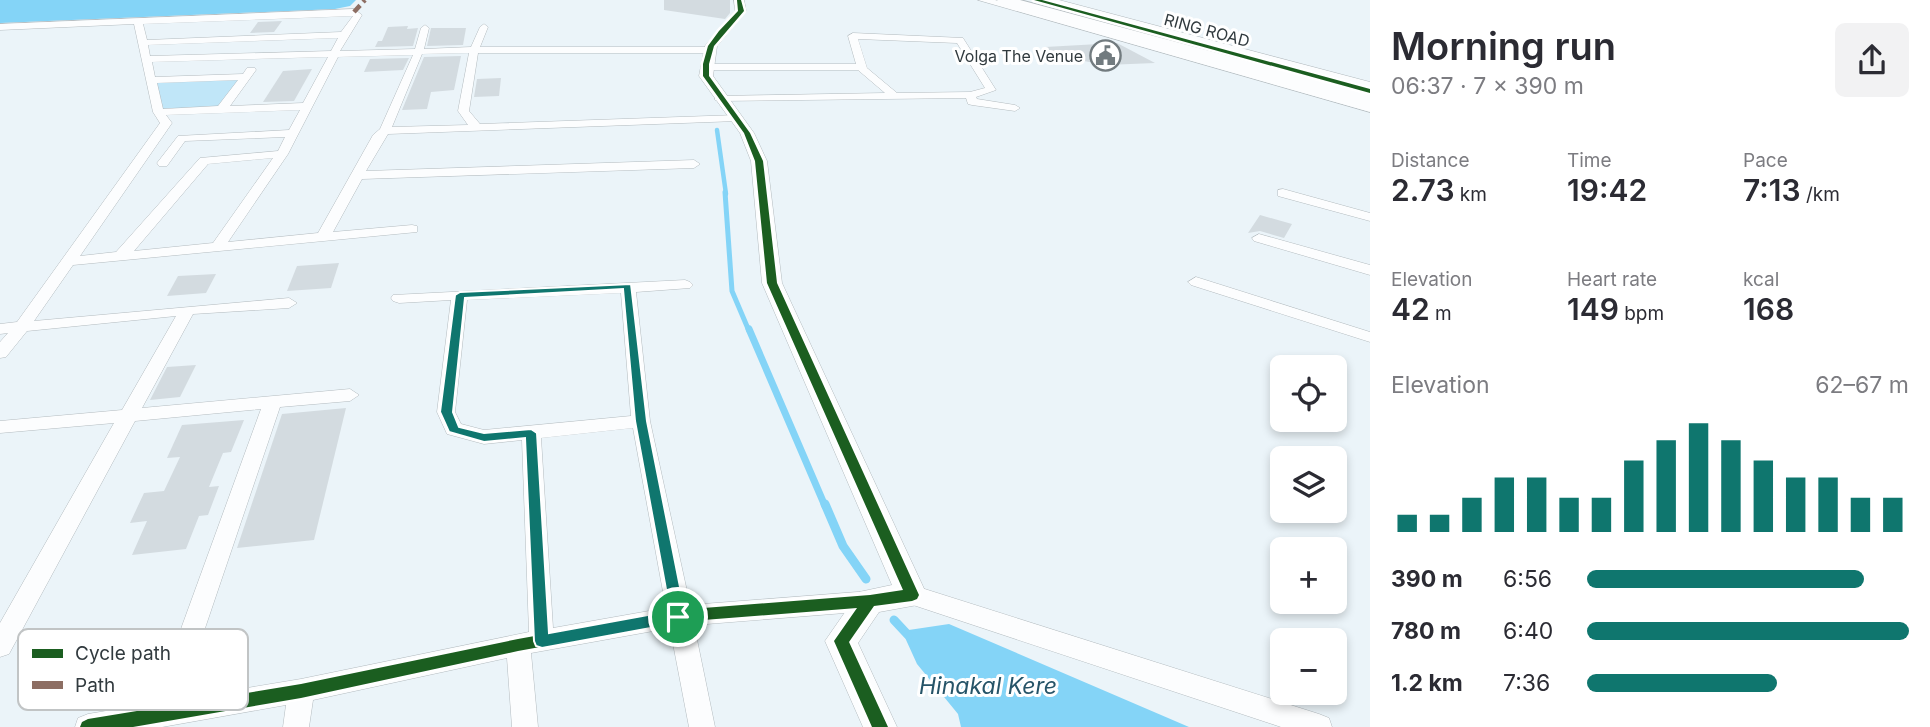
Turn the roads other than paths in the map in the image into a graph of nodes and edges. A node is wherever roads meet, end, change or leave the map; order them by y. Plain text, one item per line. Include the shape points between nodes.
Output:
1 (739, 0) edge
2 (983, 0) edge
3 (1004, 0) edge
4 (1036, 0) edge
5 (1047, 0) edge
6 (138, 21) junction
7 (0, 27) edge
8 (484, 27) dead end
9 (425, 28) dead end
10 (344, 36) junction
11 (141, 43) junction
12 (474, 50) junction
13 (419, 51) junction
14 (337, 54) junction
15 (262, 56) junction
16 (707, 58) junction
17 (146, 59) junction
18 (861, 67) junction
19 (246, 77) junction
20 (151, 80) junction
21 (1370, 88) edge
22 (893, 94) junction
23 (970, 96) junction
24 (719, 98) junction
25 (1370, 100) edge
26 (306, 106) junction
27 (1015, 108) dead end
28 (1370, 108) edge
29 (222, 109) junction
30 (158, 112) junction
31 (737, 118) junction
32 (477, 128) junction
33 (385, 131) junction
34 (293, 133) junction
35 (282, 154) junction
36 (163, 163) dead end
37 (694, 164) dead end
38 (357, 175) junction
39 (1283, 193) dead end
40 (1370, 217) edge
41 (412, 229) dead end
42 (324, 236) junction
43 (1259, 238) dead end
44 (218, 246) junction
45 (121, 256) junction
46 (69, 261) junction
47 (1370, 270) edge
48 (1196, 282) dead end
49 (685, 285) dead end
50 (628, 286) junction
51 (460, 295) junction
52 (400, 298) dead end
53 (289, 303) dead end
54 (187, 310) junction
55 (21, 328) junction
56 (0, 329) edge
57 (1370, 337) edge
58 (0, 353) edge
59 (350, 395) dead end
60 (273, 401) junction
61 (131, 414) junction
62 (641, 421) junction
63 (0, 427) edge
64 (531, 433) junction
65 (912, 595) junction
66 (870, 601) junction
67 (678, 617) junction
68 (193, 629) edge
69 (530, 643) junction
70 (0, 646) edge
71 (301, 691) junction
72 (248, 700) edge
73 (164, 710) edge
74 (187, 710) edge
75 (163, 714) junction
76 (88, 727) edge
77 (296, 727) edge
78 (525, 727) edge
79 (702, 727) edge
80 (880, 727) edge
81 (1319, 727) edge

1 - 16 street via 741,11 720,30
2 - 28 street
3 - 25 highway, RING ROAD
4 - 21 highway, RING ROAD
5 - 21 street
6 - 7 street
6 - 10 street via 354,12 358,15
6 - 11 street
8 - 12 street
9 - 13 street
10 - 11 street
10 - 14 street
11 - 17 street
12 - 13 street
12 - 16 street
12 - 32 street via 463,111
13 - 14 street
13 - 33 street
14 - 15 street
14 - 26 street
15 - 17 street
15 - 19 street
16 - 18 street
16 - 24 street via 706,76
17 - 20 street
18 - 22 street
18 - 23 street via 853,36 960,40 991,90
19 - 20 street
19 - 29 street
20 - 30 street
22 - 23 street
22 - 24 street
23 - 27 street via 972,102
24 - 31 street
26 - 29 street
26 - 34 street
29 - 30 street
30 - 46 street via 166,123
31 - 32 street
31 - 65 street via 762,174 772,284
32 - 33 street
33 - 38 street
34 - 35 street
34 - 36 street via 182,138
35 - 44 street
35 - 45 street via 204,161
37 - 38 street
38 - 42 street
39 - 40 street
41 - 42 street
42 - 44 street
43 - 47 street
44 - 45 street
45 - 46 street
46 - 55 street
48 - 57 street
49 - 50 street
50 - 51 street
50 - 62 street
51 - 52 street
51 - 64 street via 446,412 454,429 484,437
53 - 54 street
54 - 55 street
54 - 61 street
55 - 56 street
55 - 58 street
59 - 60 street
60 - 61 street
60 - 68 street
61 - 63 street
61 - 70 street
62 - 64 street
62 - 67 street
64 - 69 street
65 - 66 street
65 - 81 street
66 - 67 street
66 - 80 street via 841,641
67 - 69 street
67 - 79 street
69 - 71 street
69 - 78 street
71 - 72 street
71 - 77 street
73 - 75 street
74 - 75 street
75 - 76 street

